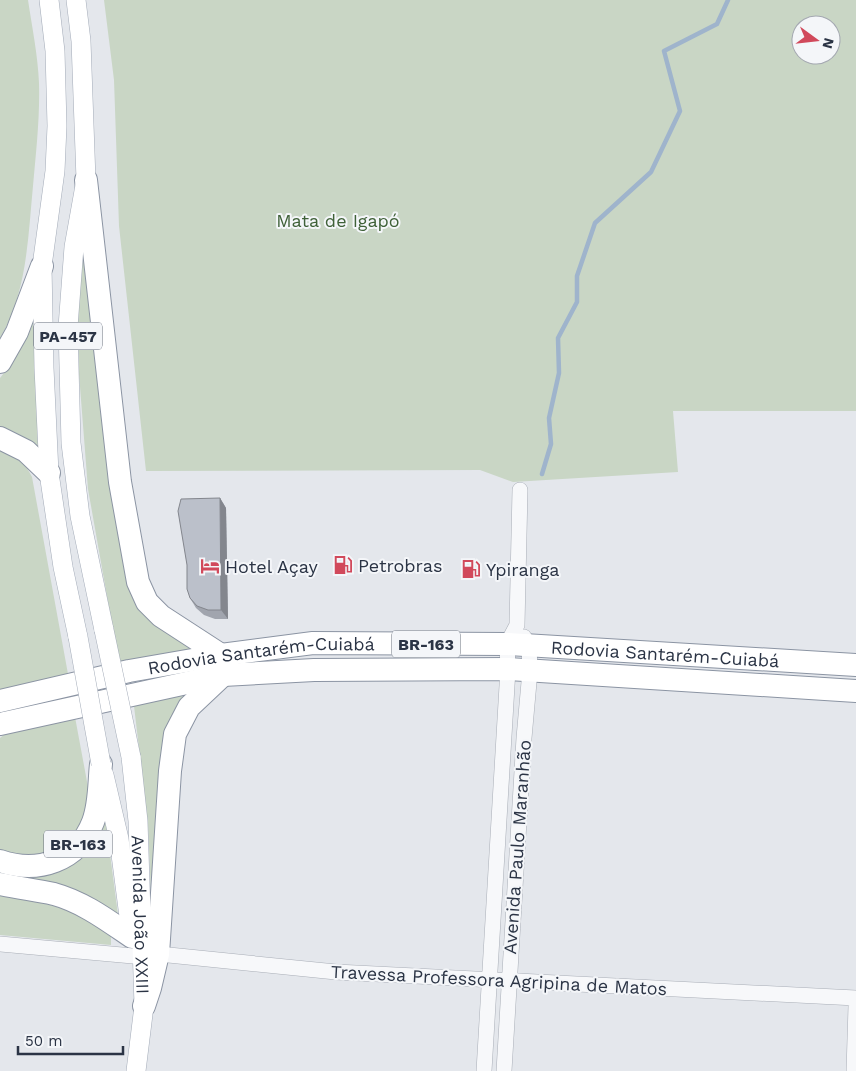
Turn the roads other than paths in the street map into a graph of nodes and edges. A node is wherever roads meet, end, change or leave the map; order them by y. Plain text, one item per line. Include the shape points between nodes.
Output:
1 (49, 0) edge
2 (76, 0) edge
3 (86, 180) junction
4 (42, 266) junction
5 (0, 362) edge
6 (0, 438) edge
7 (48, 473) junction
8 (520, 490) dead end
9 (518, 639) junction
10 (222, 665) junction
11 (856, 665) edge
12 (508, 669) junction
13 (530, 671) junction
14 (856, 691) edge
15 (0, 701) edge
16 (1, 724) edge
17 (101, 764) junction
18 (0, 861) edge
19 (0, 884) edge
20 (0, 944) edge
21 (141, 950) junction
22 (490, 980) junction
23 (508, 982) junction
24 (856, 998) edge
25 (144, 1006) joint
26 (856, 1006) edge
27 (135, 1071) edge
28 (484, 1071) edge
29 (504, 1071) edge
30 (854, 1071) edge

1 - 4 main road, PA-457 via 55,51 57,126 55,171
2 - 3 main road, PA-457 via 81,41
3 - 10 highway via 120,482 138,582 148,602 161,616 196,640
3 - 21 main road, Avenida João XXIII / PA-457, bridge via 74,246 68,327 71,443 80,516 130,757 138,822
4 - 5 highway via 17,332
4 - 7 main road, PA-457
6 - 7 highway via 26,451
7 - 17 main road, PA-457, bridge
8 - 9 street, Avenida Paulo Maranhão
9 - 10 highway, Rodovia Santarém-Cuiabá / BR-163 via 313,643
9 - 11 highway, Rodovia Santarém-Cuiabá / BR-163
9 - 12 street, Avenida Paulo Maranhão
9 - 13 street, Avenida Paulo Maranhão
10 - 12 highway, Rodovia Santarém-Cuiabá / BR-163 via 314,670
10 - 15 highway, Rodovia Santarém-Cuiabá / BR-163 via 129,671
10 - 16 highway, Rodovia Santarém-Cuiabá / BR-163
10 - 21 highway via 189,707 175,734
12 - 13 highway, Rodovia Santarém-Cuiabá / BR-163
12 - 22 street, Avenida Paulo Maranhão
13 - 14 highway, Rodovia Santarém-Cuiabá / BR-163
13 - 23 street, Avenida Paulo Maranhão
17 - 18 highway, BR-163 via 93,821 73,850 44,865 18,867
17 - 21 main road
19 - 21 highway via 54,894 94,911
20 - 21 street, Travessa Professora Agripina de Matos
21 - 22 street, Travessa Professora Agripina de Matos via 336,972
21 - 25 highway via 150,988
21 - 27 main road
22 - 23 street, Travessa Professora Agripina de Matos
22 - 28 street, Avenida Paulo Maranhão
23 - 24 street, Travessa Professora Agripina de Matos
23 - 29 street, Avenida Paulo Maranhão
25 - 27 main road, Avenida João XXIII
26 - 30 street

